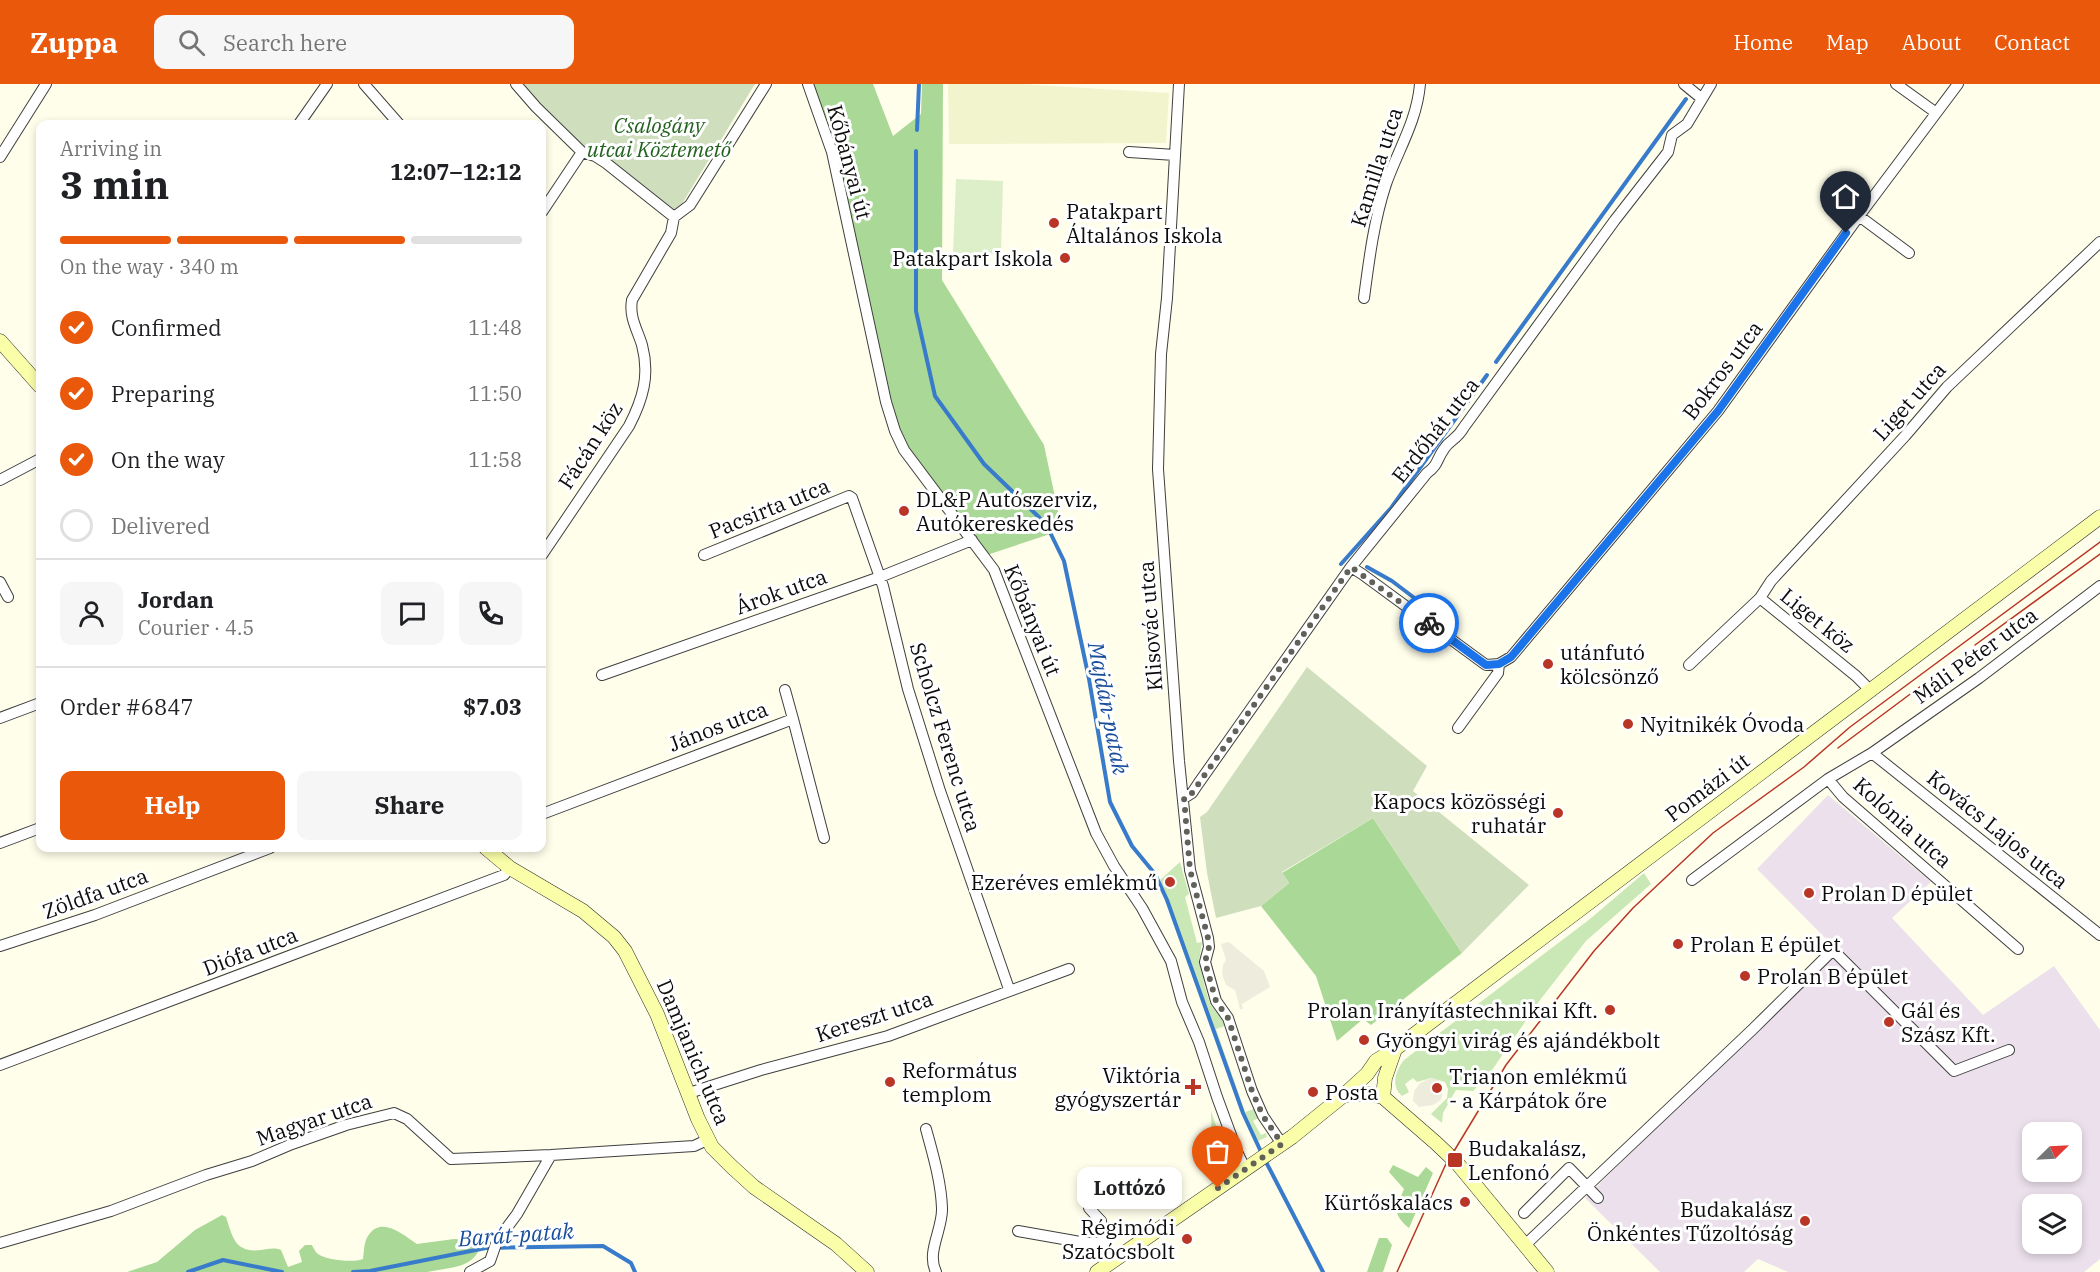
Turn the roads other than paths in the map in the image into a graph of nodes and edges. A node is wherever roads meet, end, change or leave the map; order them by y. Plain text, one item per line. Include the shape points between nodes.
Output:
1 (46, 84) edge
2 (327, 84) edge
3 (364, 84) edge
4 (516, 84) edge
5 (766, 84) edge
6 (808, 84) edge
7 (1179, 84) edge
8 (1420, 84) edge
9 (1683, 84) edge
10 (1711, 84) edge
11 (1896, 84) edge
12 (1958, 84) edge
13 (1701, 98) junction
14 (1935, 112) junction
15 (302, 120) edge
16 (396, 120) edge
17 (582, 152) junction
18 (1129, 152) dead end
19 (1175, 155) junction
20 (0, 157) edge
21 (546, 206) edge
22 (1859, 216) junction
23 (674, 217) junction
24 (2100, 242) edge
25 (1909, 253) dead end
26 (1364, 297) dead end
27 (0, 341) edge
28 (36, 382) edge
29 (36, 461) edge
30 (0, 480) edge
31 (849, 496) joint
32 (2100, 517) edge
33 (972, 540) junction
34 (546, 549) edge
35 (704, 555) dead end
36 (1351, 567) junction
37 (880, 577) junction
38 (0, 582) edge
39 (2100, 586) edge
40 (8, 597) dead end
41 (1760, 598) junction
42 (1499, 664) junction
43 (1689, 665) dead end
44 (602, 675) dead end
45 (785, 690) dead end
46 (1870, 690) junction
47 (36, 704) edge
48 (0, 718) edge
49 (793, 719) junction
50 (1458, 728) dead end
51 (1872, 753) junction
52 (1828, 779) junction
53 (1184, 798) junction
54 (546, 812) edge
55 (36, 830) edge
56 (824, 838) dead end
57 (0, 843) edge
58 (260, 852) edge
59 (491, 852) edge
60 (510, 867) junction
61 (1692, 880) dead end
62 (2100, 935) edge
63 (0, 946) edge
64 (2018, 949) dead end
65 (1068, 969) dead end
66 (1009, 989) junction
67 (1395, 1049) junction
68 (2009, 1050) dead end
69 (0, 1065) edge
70 (1367, 1074) junction
71 (689, 1093) junction
72 (1344, 1095) junction
73 (1377, 1096) junction
74 (926, 1130) dead end
75 (707, 1140) junction
76 (1277, 1147) junction
77 (551, 1155) junction
78 (1250, 1166) junction
79 (1587, 1187) junction
80 (1598, 1198) dead end
81 (1089, 1208) dead end
82 (1524, 1213) dead end
83 (1018, 1231) dead end
84 (1103, 1242) junction
85 (0, 1243) edge
86 (1524, 1246) junction
87 (1114, 1259) junction
88 (470, 1272) edge
89 (866, 1272) edge
90 (936, 1272) edge
91 (1096, 1272) edge
92 (1547, 1272) edge

1 - 20 street
2 - 15 street
3 - 16 street
4 - 17 street
5 - 23 street via 690,205
6 - 33 street, Kőbányai út via 832,152 876,363 895,431 904,450
7 - 19 street, Klisovác utca
8 - 26 street, Kamilla utca via 1413,122 1386,185 1371,244
9 - 13 street
10 - 13 street, Erdőhát utca
11 - 14 street
12 - 14 street, Bokros utca
13 - 36 street, Erdőhát utca via 1687,124 1672,135 1668,152 1458,438 1444,447 1436,466
14 - 22 street, Bokros utca
17 - 21 street
17 - 23 street via 606,163
18 - 19 street
19 - 53 street, Klisovác utca via 1161,354 1158,468
22 - 25 street
22 - 42 street, Bokros utca via 1718,411 1511,657
23 - 34 street, Fácán köz via 671,233 630,309 646,371 639,407
24 - 41 street, Liget utca via 1947,387 1771,581
27 - 28 main road
29 - 30 street
31 - 35 street, Pacsirta utca
31 - 37 street, Scholcz Ferenc utca
32 - 46 main road, Pomázi út
33 - 37 street, Árok utca
33 - 78 street, Kőbányai út via 1002,588 1096,833 1171,961 1216,1097 1238,1154
36 - 42 street via 1486,665
36 - 53 street, Erdőhát utca via 1192,793
37 - 44 street, Árok utca
37 - 66 street, Scholcz Ferenc utca via 908,689
38 - 40 street
39 - 51 street, Máli Péter utca
41 - 43 street, Liget köz
41 - 46 street, Liget köz
42 - 50 street via 1498,673
45 - 49 street
46 - 67 main road, Pomázi út
47 - 48 street
49 - 54 street, János utca
49 - 56 street, János utca
51 - 52 street, Kolónia utca
51 - 62 street, Kovács Lajos utca
52 - 61 street
52 - 64 street, Kolónia utca via 1843,797
53 - 76 street, Klisovác utca via 1190,870 1209,942 1205,962 1208,975
55 - 57 street
58 - 63 street, Zöldfa utca via 95,915
59 - 60 main road, Damjanich utca
60 - 69 street, Diófa utca via 504,875
60 - 71 main road, Damjanich utca via 583,911 625,951 657,1014
65 - 66 street, Kereszt utca
66 - 71 street, Kereszt utca via 888,1036
67 - 70 main road, Pomázi út via 1376,1061
67 - 73 main road
68 - 79 street via 1954,1071 1833,950
70 - 72 main road, Pomázi út
70 - 73 main road via 1367,1084
71 - 75 main road, Damjanich utca
72 - 73 main road
72 - 76 main road, Pomázi út
73 - 86 main road via 1448,1154
74 - 90 street via 942,1210 932,1261
75 - 77 street, Magyar utca via 694,1146
75 - 89 main road, Damjanich utca via 754,1186 836,1244
76 - 78 main road, Pomázi út
77 - 85 street, Magyar utca via 451,1159 407,1119 393,1113 346,1125 111,1211
77 - 88 street via 518,1214 497,1241 490,1261
78 - 87 main road, Pomázi út
79 - 80 street
79 - 82 street via 1569,1168
79 - 86 street
81 - 84 street via 1101,1221
83 - 84 street via 1086,1243
84 - 87 street
86 - 92 main road
87 - 91 main road, Pomázi út

